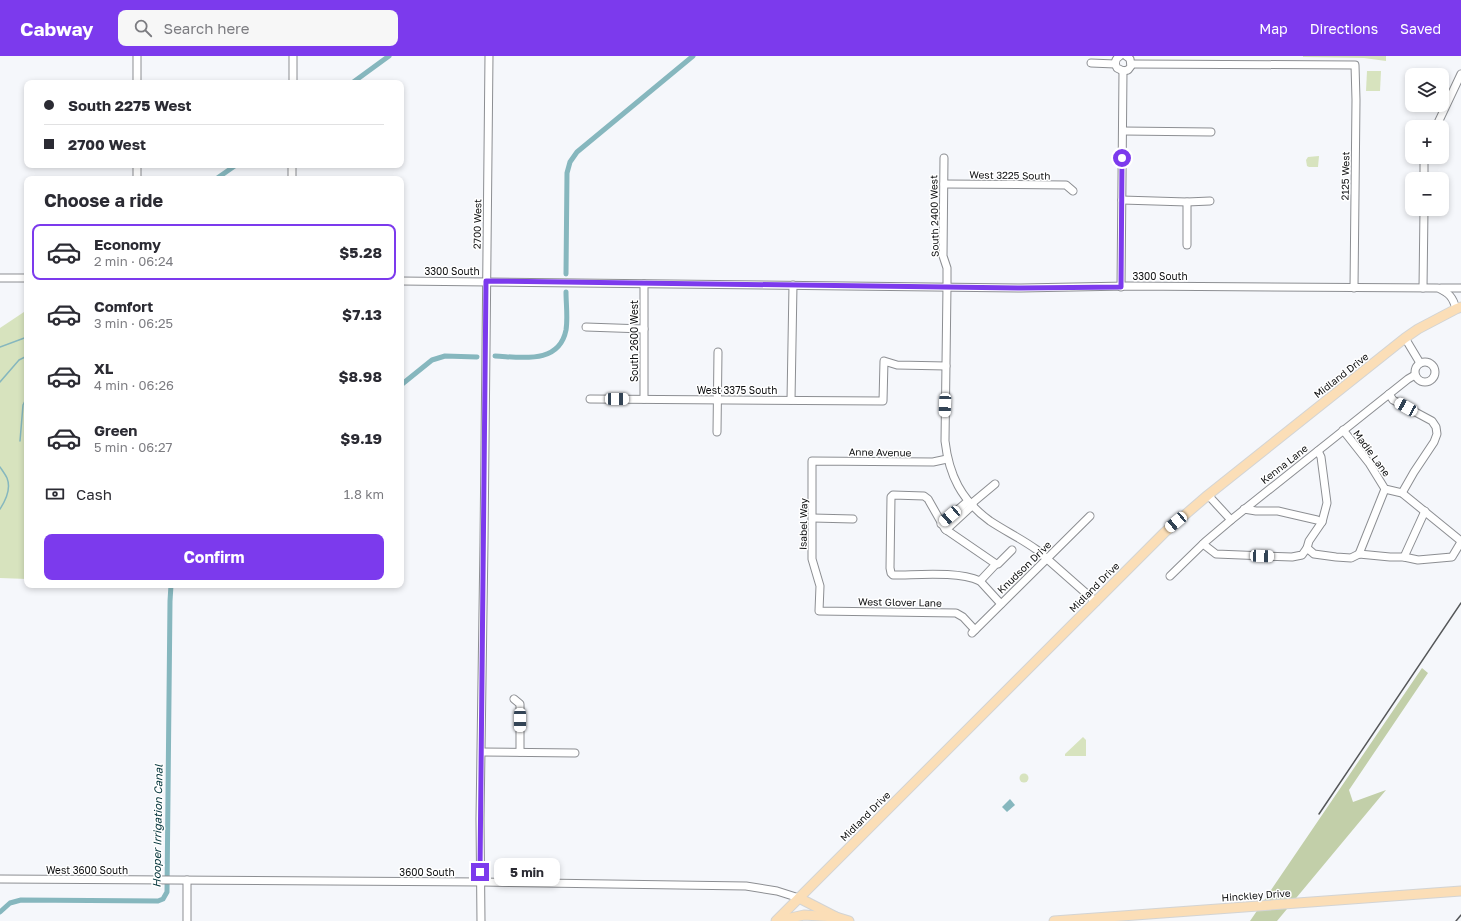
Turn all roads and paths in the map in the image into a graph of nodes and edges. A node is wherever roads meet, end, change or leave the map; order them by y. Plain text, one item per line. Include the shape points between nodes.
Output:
1 (137, 56) edge
2 (293, 56) edge
3 (489, 56) edge
4 (1120, 56) edge
5 (1126, 56) edge
6 (1297, 56) edge
7 (1091, 64) dead end
8 (1115, 64) junction
9 (1131, 64) junction
10 (1296, 64) junction
11 (1123, 71) junction
12 (1461, 74) edge
13 (137, 80) edge
14 (293, 80) edge
15 (1439, 120) edge
16 (1123, 131) junction
17 (1211, 132) dead end
18 (944, 158) dead end
19 (944, 184) junction
20 (1074, 191) dead end
21 (1122, 200) junction
22 (1210, 201) dead end
23 (1187, 202) junction
24 (1424, 216) edge
25 (1187, 245) dead end
26 (0, 278) edge
27 (24, 278) edge
28 (404, 281) edge
29 (486, 281) junction
30 (644, 284) junction
31 (793, 285) junction
32 (947, 286) junction
33 (1121, 287) junction
34 (1354, 288) junction
35 (1423, 288) junction
36 (1438, 288) junction
37 (1461, 288) edge
38 (1458, 308) edge
39 (586, 327) dead end
40 (644, 329) junction
41 (1405, 338) junction
42 (718, 352) dead end
43 (1420, 363) junction
44 (946, 366) junction
45 (1415, 375) junction
46 (1389, 394) junction
47 (590, 399) dead end
48 (644, 399) junction
49 (717, 400) junction
50 (791, 400) junction
51 (1343, 430) junction
52 (717, 432) dead end
53 (1318, 450) junction
54 (947, 458) junction
55 (812, 461) joint
56 (996, 484) dead end
57 (1385, 489) junction
58 (1402, 494) junction
59 (1208, 495) junction
60 (971, 503) junction
61 (1244, 509) junction
62 (1425, 511) junction
63 (1090, 516) dead end
64 (813, 518) junction
65 (852, 519) dead end
66 (1231, 520) junction
67 (1322, 522) junction
68 (944, 527) junction
69 (1461, 542) edge
70 (1203, 544) junction
71 (1307, 548) junction
72 (1012, 550) dead end
73 (1359, 554) junction
74 (1404, 557) junction
75 (1047, 558) junction
76 (996, 564) junction
77 (1170, 576) dead end
78 (980, 581) junction
79 (1096, 602) junction
80 (1001, 604) junction
81 (819, 611) joint
82 (973, 631) joint
83 (514, 699) dead end
84 (482, 752) junction
85 (520, 752) junction
86 (575, 753) dead end
87 (0, 879) edge
88 (173, 880) joint
89 (187, 880) junction
90 (482, 882) junction
91 (1456, 891) edge
92 (799, 898) junction
93 (836, 917) junction
94 (187, 921) edge
95 (481, 921) edge
96 (777, 921) edge
97 (849, 921) edge
98 (1054, 921) edge

1 - 13 street
2 - 14 street
3 - 29 street, 2700 West
4 - 8 street
5 - 9 street
6 - 10 street
7 - 8 street
8 - 11 street
9 - 10 street
9 - 11 street
10 - 34 street, 2125 West via 1355,65
11 - 16 street
12 - 15 street
16 - 17 street
16 - 21 street
18 - 19 street, South 2400 West
19 - 20 street, West 3225 South via 1066,185
19 - 32 street, South 2400 West via 943,256 947,268
21 - 23 street
21 - 33 street
22 - 23 street
23 - 25 street
24 - 35 street
26 - 27 street
28 - 29 street, 3300 South
29 - 30 street, 3300 South
29 - 84 street, 2700 West
30 - 31 street, 3300 South
30 - 40 street, South 2600 West
31 - 32 street, 3300 South
31 - 50 street
32 - 33 street, 3300 South
32 - 44 street, South 2400 West
33 - 34 street, 3300 South
34 - 35 street, 3300 South
35 - 36 street, 3300 South
36 - 37 street, 3300 South
36 - 38 street via 1449,293
38 - 41 main road, Midland Drive
39 - 40 street
40 - 48 street, South 2600 West
41 - 43 street
41 - 59 main road, Midland Drive
42 - 49 street
43 - 45 street
43 - 45 street via 1426,362 1433,366 1434,376 1430,381 1424,382
44 - 50 street, West 3375 South via 897,365 884,362 883,401
44 - 54 street, South 2400 West via 944,418
45 - 46 street, Kenna Lane
46 - 51 street, Kenna Lane
46 - 58 street via 1393,400 1432,421 1437,434
47 - 48 street, West 3375 South
48 - 49 street, West 3375 South
49 - 50 street, West 3375 South
49 - 52 street
51 - 53 street, Kenna Lane
51 - 57 street, Madie Lane via 1369,463
53 - 61 street, Kenna Lane
53 - 67 street via 1327,503
54 - 55 street, Anne Avenue via 933,462
54 - 60 street, South 2400 West via 956,483
55 - 64 street, Isabel Way
56 - 60 street
57 - 58 street, Madie Lane
57 - 73 street
58 - 62 street, Madie Lane
59 - 66 street
59 - 79 main road, Midland Drive via 1165,532
60 - 68 street
60 - 75 street, South 2400 West via 990,520
61 - 66 street, Kenna Lane
61 - 67 street via 1278,511
62 - 69 street, Madie Lane
62 - 74 street
63 - 75 street, Knudson Drive
64 - 65 street
64 - 81 street, Isabel Way via 812,559 820,586
66 - 70 street, Kenna Lane
67 - 71 street via 1309,540
68 - 76 street
68 - 78 street via 924,496 893,495 891,574 968,576
69 - 74 street, Madie Lane via 1452,557 1418,560
70 - 71 street via 1216,554 1292,557 1302,555
70 - 77 street, Kenna Lane
71 - 73 street via 1314,554 1336,557 1351,558
72 - 76 street
73 - 74 street
75 - 79 street, South 2400 West
75 - 80 street, Knudson Drive
76 - 78 street
78 - 80 street
79 - 92 main road, Midland Drive
80 - 82 street, Knudson Drive
81 - 82 street, West Glover Lane via 956,613
83 - 85 street via 520,704
84 - 85 street
84 - 90 street, 2700 West
85 - 86 street
87 - 88 street, West 3600 South
88 - 89 street, 3600 South
89 - 90 street, 3600 South
89 - 94 street
90 - 92 street, 3600 South via 746,886
90 - 95 street, 2700 West
91 - 98 main road, Hinckley Drive
92 - 93 main road
92 - 96 main road, Midland Drive
93 - 96 main road via 804,915
93 - 97 main road

